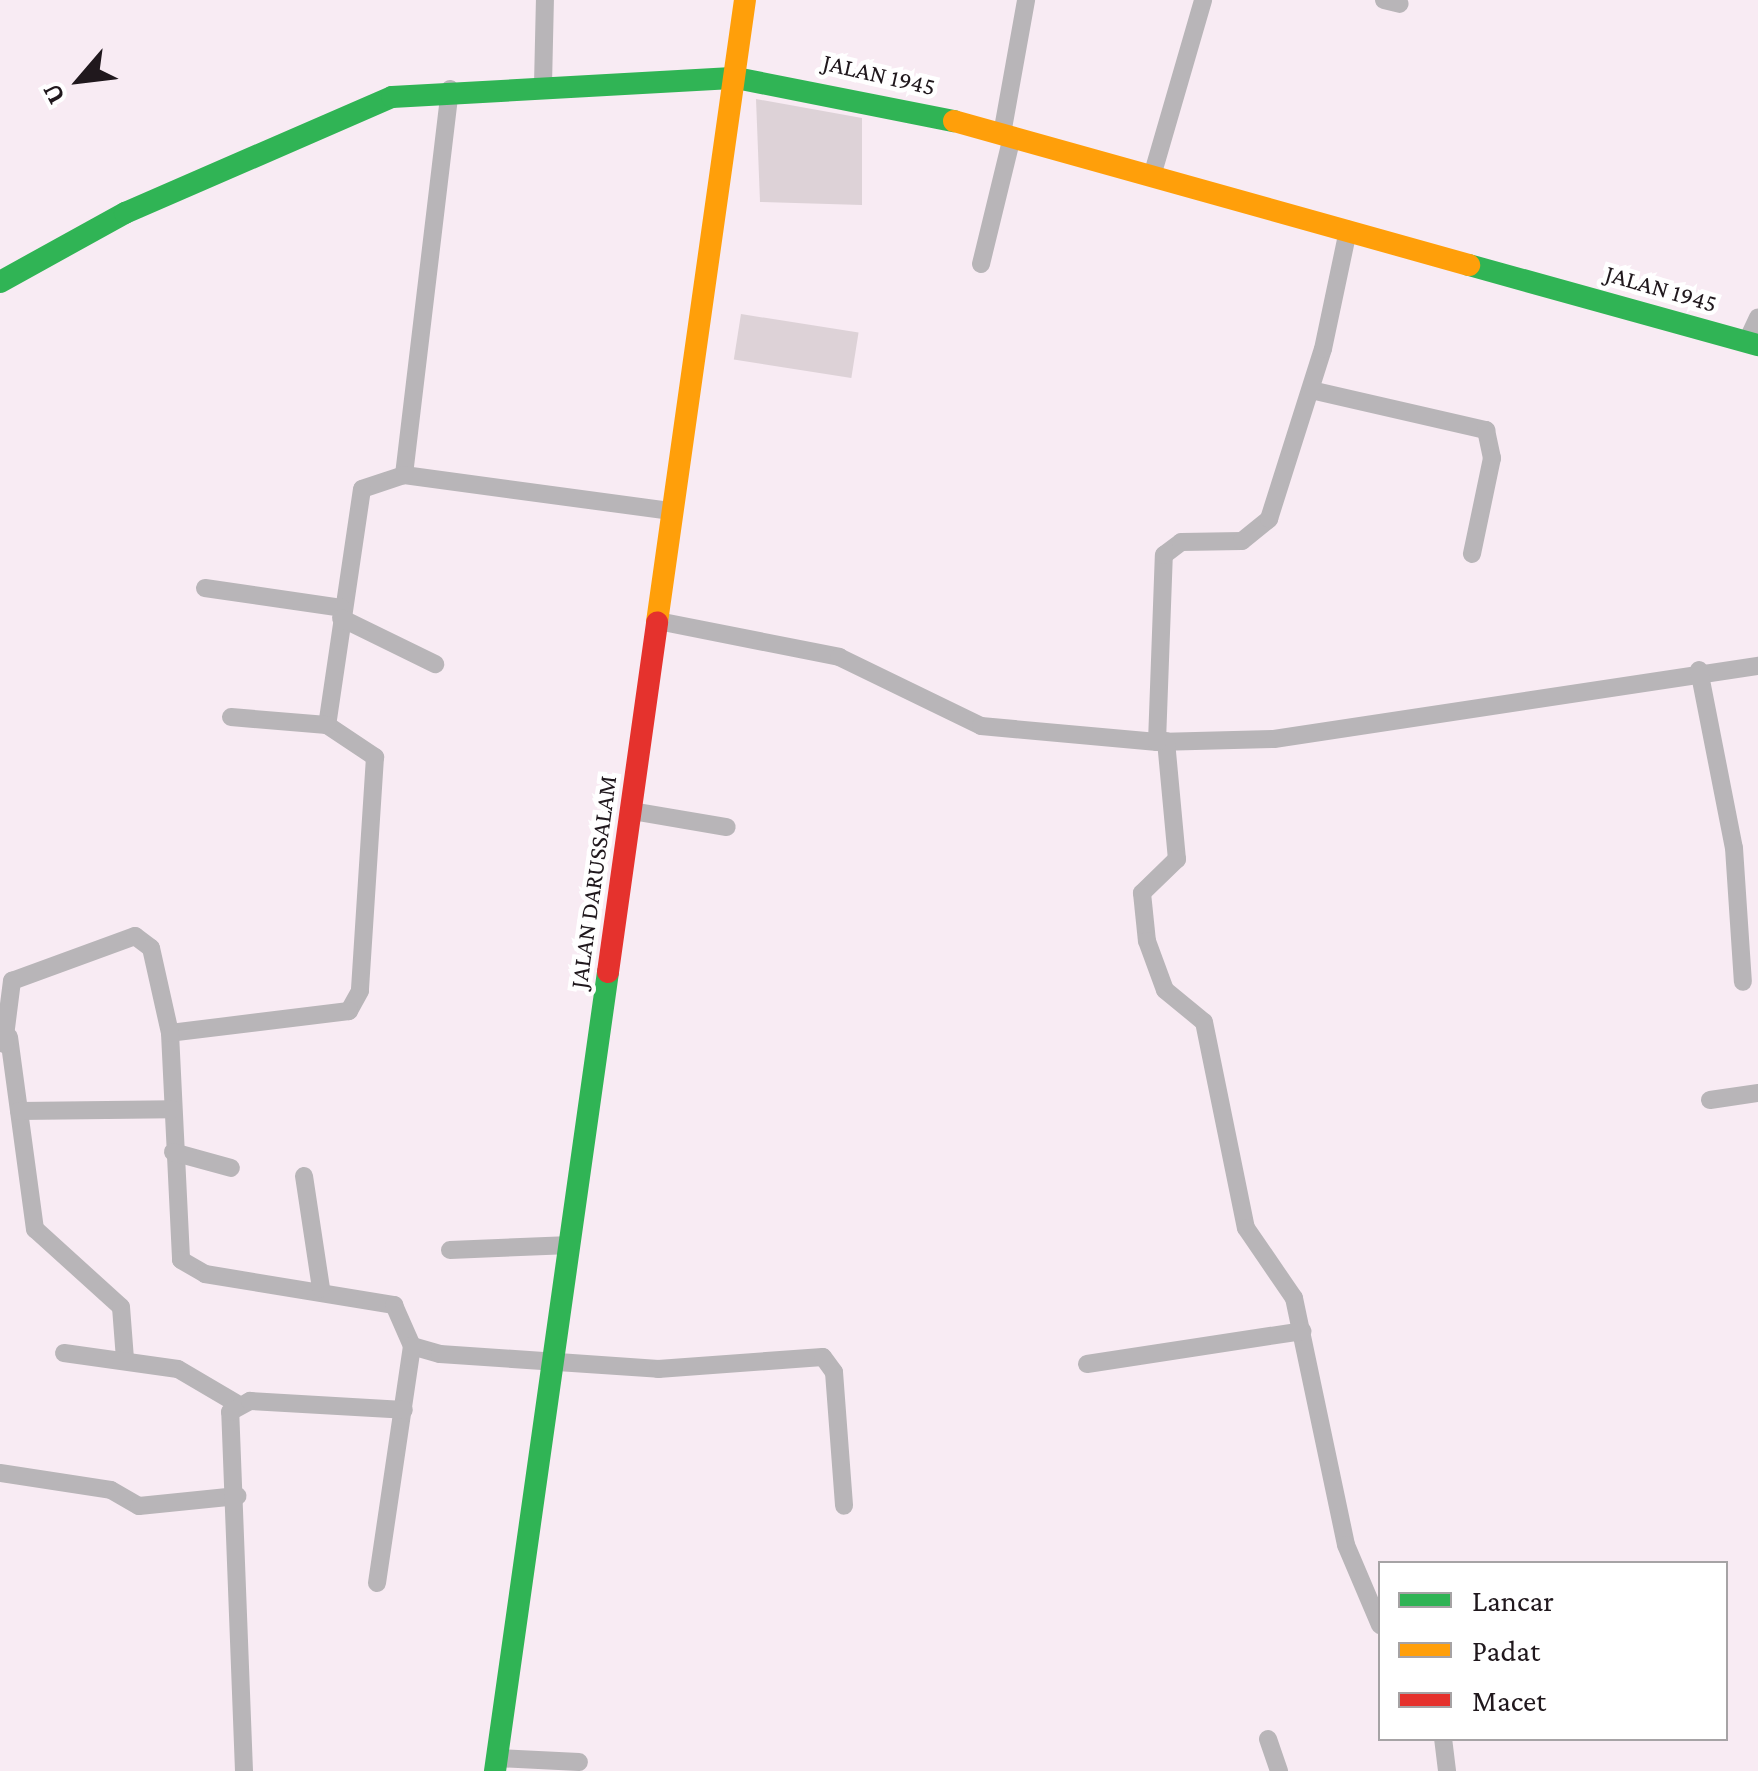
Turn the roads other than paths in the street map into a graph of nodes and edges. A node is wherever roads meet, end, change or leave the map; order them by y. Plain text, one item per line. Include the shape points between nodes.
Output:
1 (545, 0) edge
2 (744, 0) edge
3 (1026, 0) edge
4 (1203, 0) edge
5 (736, 78) junction
6 (543, 85) junction
7 (450, 89) junction
8 (1007, 136) junction
9 (1152, 176) junction
10 (1348, 230) junction
11 (981, 264) dead end
12 (0, 282) edge
13 (1758, 317) edge
14 (1752, 343) edge
15 (1311, 390) junction
16 (404, 475) junction
17 (672, 511) junction
18 (1472, 554) dead end
19 (205, 588) dead end
20 (341, 613) junction
21 (658, 621) junction
22 (436, 664) dead end
23 (1758, 666) edge
24 (1699, 670) junction
25 (231, 717) dead end
26 (327, 725) junction
27 (1162, 741) junction
28 (632, 811) junction
29 (727, 827) dead end
30 (1743, 982) dead end
31 (170, 1033) junction
32 (5, 1042) edge
33 (1758, 1093) edge
34 (1710, 1100) dead end
35 (172, 1109) junction
36 (19, 1111) junction
37 (173, 1152) junction
38 (230, 1168) dead end
39 (304, 1176) dead end
40 (571, 1245) junction
41 (450, 1250) dead end
42 (322, 1288) junction
43 (1302, 1332) junction
44 (412, 1346) junction
45 (64, 1353) dead end
46 (124, 1359) junction
47 (1087, 1364) dead end
48 (554, 1365) junction
49 (236, 1403) junction
50 (404, 1410) junction
51 (0, 1473) edge
52 (238, 1496) junction
53 (844, 1506) dead end
54 (377, 1583) dead end
55 (1378, 1620) edge
56 (1268, 1740) dead end
57 (1444, 1741) edge
58 (578, 1762) dead end
59 (496, 1764) edge
60 (244, 1771) edge
61 (1278, 1771) edge
62 (1447, 1771) edge

1 - 6 street
2 - 5 street, JALAN DARUSSALAM
3 - 8 street
4 - 9 street
5 - 6 street, JALAN 1945
5 - 8 street, JALAN 1945 via 817,88
5 - 17 street, JALAN DARUSSALAM
6 - 7 street, JALAN 1945
7 - 12 street, JALAN 1945 via 334,118
7 - 16 street
8 - 9 street, JALAN 1945
8 - 11 street
9 - 10 street, JALAN 1945
10 - 14 street, JALAN 1945
10 - 15 street
13 - 14 street
15 - 18 street via 1486,430 1492,458
15 - 27 street via 1261,530 1242,541 1182,542 1164,556
16 - 17 street
16 - 20 street via 362,489
17 - 21 street, JALAN DARUSSALAM
19 - 20 street
20 - 22 street
20 - 26 street
21 - 27 street via 839,656 981,726
21 - 28 street, JALAN DARUSSALAM
23 - 24 street
24 - 27 street via 1293,736
24 - 30 street via 1734,848
25 - 26 street
26 - 31 street via 375,757 355,1005
27 - 43 street via 1177,859 1142,893 1147,941 1166,990 1204,1022 1246,1228 1263,1265 1289,1289
28 - 29 street
28 - 40 street, JALAN DARUSSALAM
31 - 32 street via 152,948 135,936 12,980
31 - 35 street
32 - 36 street
33 - 34 street
35 - 36 street
35 - 37 street
36 - 46 street via 36,1229 121,1307
37 - 38 street
37 - 42 street via 182,1260 205,1274
39 - 42 street
40 - 41 street
40 - 48 street, JALAN DARUSSALAM
42 - 44 street via 402,1309
43 - 47 street
43 - 55 street via 1346,1545
44 - 48 street
44 - 50 street
45 - 46 street
46 - 49 street via 178,1370
48 - 53 street via 658,1369 823,1357 834,1372
48 - 59 street, JALAN DARUSSALAM
49 - 50 street
49 - 52 street
50 - 54 street
51 - 52 street via 112,1490 139,1506
52 - 60 street
56 - 61 street
57 - 62 street
58 - 59 street

